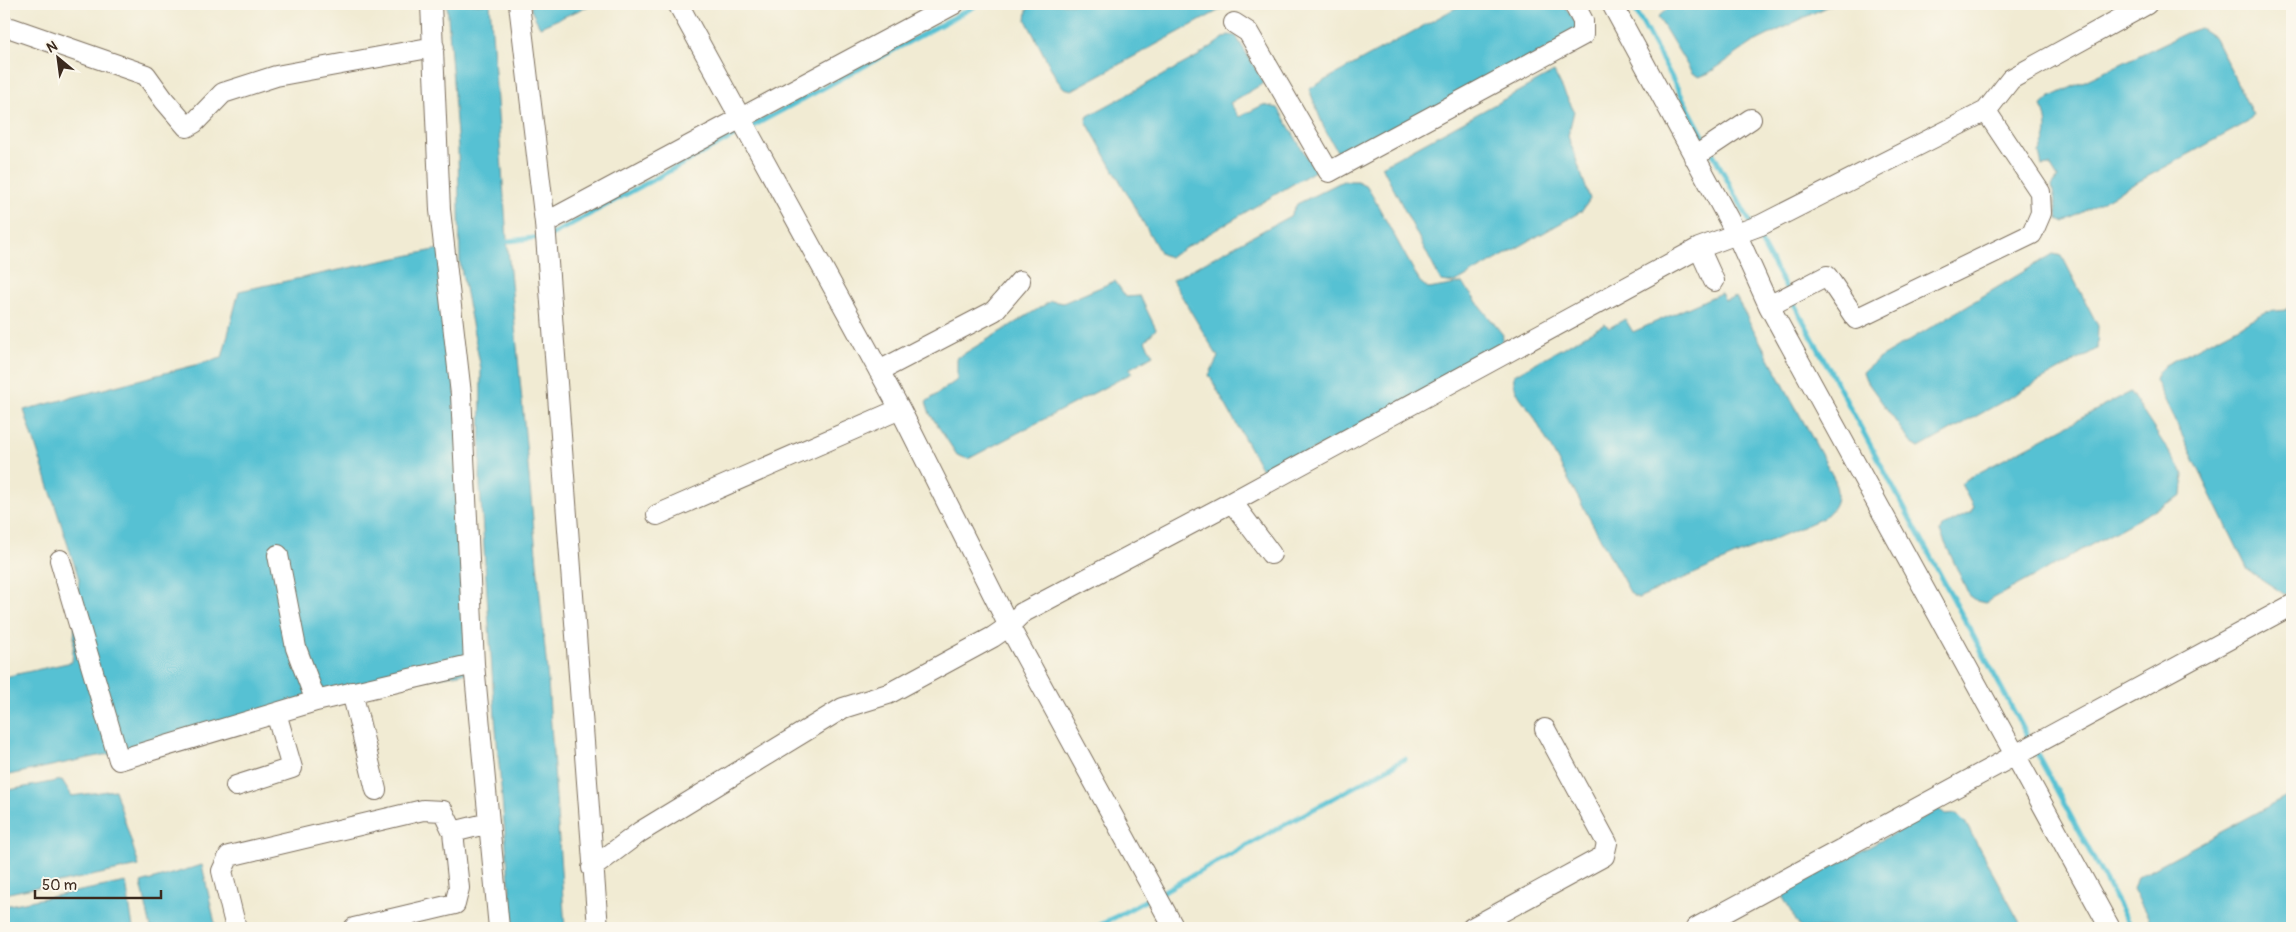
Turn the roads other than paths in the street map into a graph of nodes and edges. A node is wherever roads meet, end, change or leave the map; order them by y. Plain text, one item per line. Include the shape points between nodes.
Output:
1 (431, 4) edge
2 (519, 4) edge
3 (678, 4) edge
4 (954, 4) edge
5 (1574, 4) edge
6 (1612, 4) edge
7 (2147, 4) edge
8 (1234, 23) dead end
9 (12, 28) dead end
10 (434, 46) junction
11 (1986, 111) junction
12 (740, 118) junction
13 (1751, 119) dead end
14 (1694, 157) junction
15 (545, 222) junction
16 (1736, 233) junction
17 (1698, 248) junction
18 (1020, 281) dead end
19 (1714, 281) dead end
20 (1769, 306) junction
21 (879, 371) junction
22 (900, 409) junction
23 (1232, 502) junction
24 (657, 515) dead end
25 (1271, 554) dead end
26 (278, 555) dead end
27 (60, 560) dead end
28 (2292, 606) edge
29 (1009, 626) junction
30 (474, 664) junction
31 (352, 692) junction
32 (316, 701) junction
33 (276, 713) junction
34 (1545, 729) dead end
35 (2016, 757) junction
36 (236, 786) dead end
37 (376, 790) dead end
38 (489, 823) junction
39 (453, 832) junction
40 (592, 868) junction
41 (236, 928) edge
42 (354, 928) edge
43 (498, 928) edge
44 (598, 928) edge
45 (1174, 928) edge
46 (1472, 928) edge
47 (1696, 928) edge
48 (2110, 928) edge

1 - 10 street
2 - 15 street
3 - 12 street
4 - 12 street
5 - 8 street via 1583,21 1583,35 1330,172 1248,32
6 - 14 street
7 - 11 street via 2011,79
9 - 10 street via 146,74 186,128 223,93 232,90 276,76
10 - 30 street via 440,210 460,394
11 - 16 street via 1760,225
11 - 20 street via 2040,192 2041,213 2032,234 1856,319 1827,276
12 - 15 street
12 - 21 street
13 - 14 street
14 - 16 street
15 - 40 street
16 - 17 street
16 - 20 street
17 - 19 street
17 - 23 street
18 - 21 street via 994,311
20 - 35 street
21 - 22 street
22 - 24 street
22 - 29 street
23 - 25 street
23 - 29 street via 1022,613
26 - 32 street via 296,648
27 - 33 street via 120,760
28 - 35 street
29 - 40 street via 888,694 843,708 640,832
29 - 45 street
30 - 31 street
30 - 38 street
31 - 32 street
31 - 37 street
32 - 33 street
33 - 36 street via 292,768
34 - 46 street via 1607,842 1604,856
35 - 47 street
35 - 48 street
38 - 39 street
38 - 43 street
39 - 41 street via 443,811 423,810 230,856 222,871
39 - 42 street via 459,888 455,904
40 - 44 street

